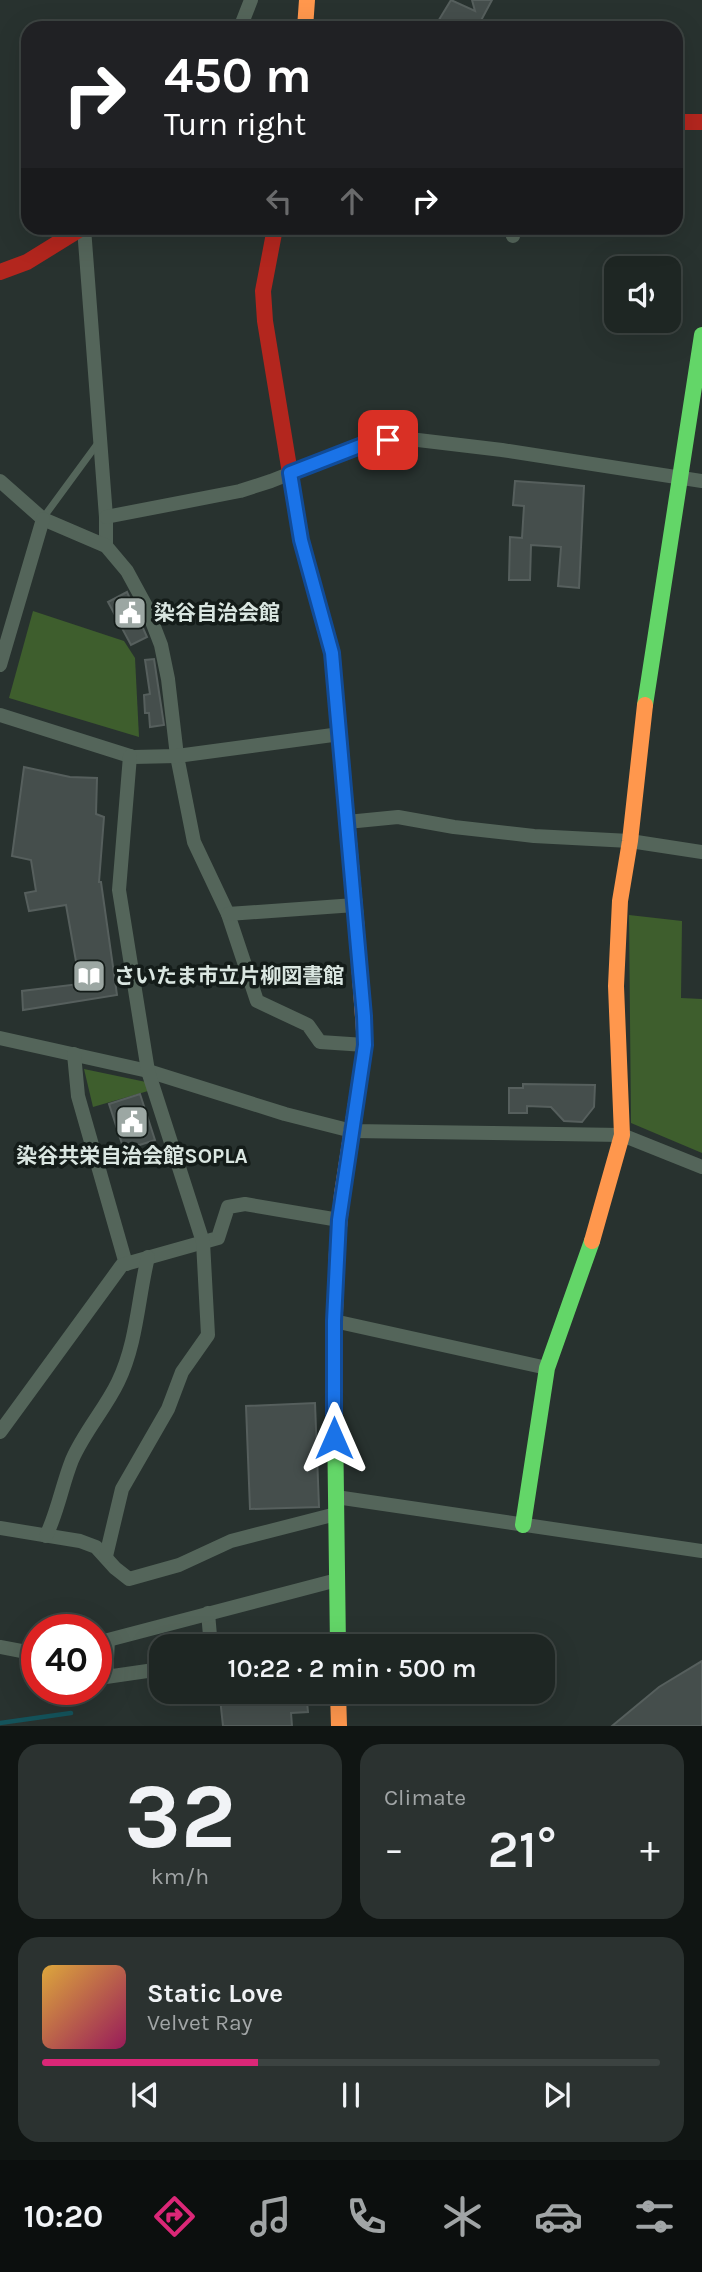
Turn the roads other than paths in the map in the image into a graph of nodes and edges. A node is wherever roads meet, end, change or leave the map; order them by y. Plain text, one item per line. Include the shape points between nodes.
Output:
1 (251, 0) edge
2 (307, 0) edge
3 (243, 21) edge
4 (306, 21) edge
5 (683, 122) edge
6 (702, 122) edge
7 (71, 235) edge
8 (84, 235) edge
9 (274, 235) edge
10 (0, 272) edge
11 (702, 335) edge
12 (100, 440) junction
13 (290, 473) junction
14 (679, 476) junction
15 (0, 481) edge
16 (702, 481) edge
17 (106, 517) junction
18 (43, 519) junction
19 (106, 546) junction
20 (0, 665) edge
21 (0, 715) edge
22 (340, 734) junction
23 (130, 756) junction
24 (177, 756) junction
25 (347, 822) junction
26 (630, 841) junction
27 (702, 852) edge
28 (355, 905) junction
29 (228, 914) junction
30 (0, 1038) edge
31 (365, 1045) junction
32 (74, 1054) junction
33 (148, 1071) junction
34 (352, 1130) junction
35 (622, 1135) junction
36 (702, 1167) edge
37 (339, 1220) junction
38 (203, 1242) junction
39 (148, 1257) junction
40 (126, 1264) junction
41 (334, 1321) junction
42 (547, 1368) junction
43 (0, 1432) edge
44 (336, 1497) junction
45 (336, 1514) junction
46 (523, 1525) junction
47 (0, 1528) edge
48 (46, 1536) junction
49 (702, 1551) edge
50 (106, 1556) junction
51 (337, 1580) junction
52 (208, 1613) junction
53 (210, 1634) edge
54 (338, 1634) edge
55 (0, 1647) edge
56 (21, 1651) edge
57 (149, 1671) edge
58 (338, 1704) edge
59 (339, 1726) edge

1 - 3 street
2 - 4 street
5 - 6 street
7 - 10 street via 27,262
8 - 12 street
9 - 13 street via 263,291 264,311
11 - 14 street
12 - 17 street
12 - 18 lane
13 - 14 street via 365,444 408,440
13 - 17 street via 240,491
13 - 22 street via 301,540 332,653
14 - 16 street
14 - 26 street via 647,683
15 - 18 street
17 - 19 street
18 - 19 street
18 - 20 street
19 - 24 street via 127,571 161,645
21 - 23 street
22 - 24 street
22 - 25 street
23 - 24 street
23 - 33 street via 119,890
24 - 29 street via 194,842
25 - 26 street via 398,817 534,836
25 - 28 street
26 - 27 street
26 - 35 street via 620,901 617,962
28 - 29 street
28 - 31 street
29 - 31 street via 257,1001 308,1025 320,1042
30 - 32 street
31 - 34 street
32 - 33 street
32 - 40 street via 78,1096
33 - 34 street
33 - 38 street
34 - 35 street
34 - 37 street
35 - 36 street
35 - 42 street via 593,1239
37 - 38 street via 237,1205 228,1207 218,1238
37 - 41 street
38 - 39 street
38 - 50 street via 208,1335 182,1372 169,1409 122,1489
39 - 40 street
39 - 48 street via 137,1324 119,1380 82,1439
40 - 43 street
41 - 42 street
41 - 44 street
42 - 46 street
44 - 45 street
44 - 46 street
45 - 50 street via 231,1541 179,1565 129,1579
45 - 51 street
46 - 49 street
47 - 48 street
48 - 50 street via 80,1541
51 - 52 street
51 - 54 street
52 - 53 street
52 - 57 street via 108,1640 106,1677
55 - 56 street
58 - 59 street

